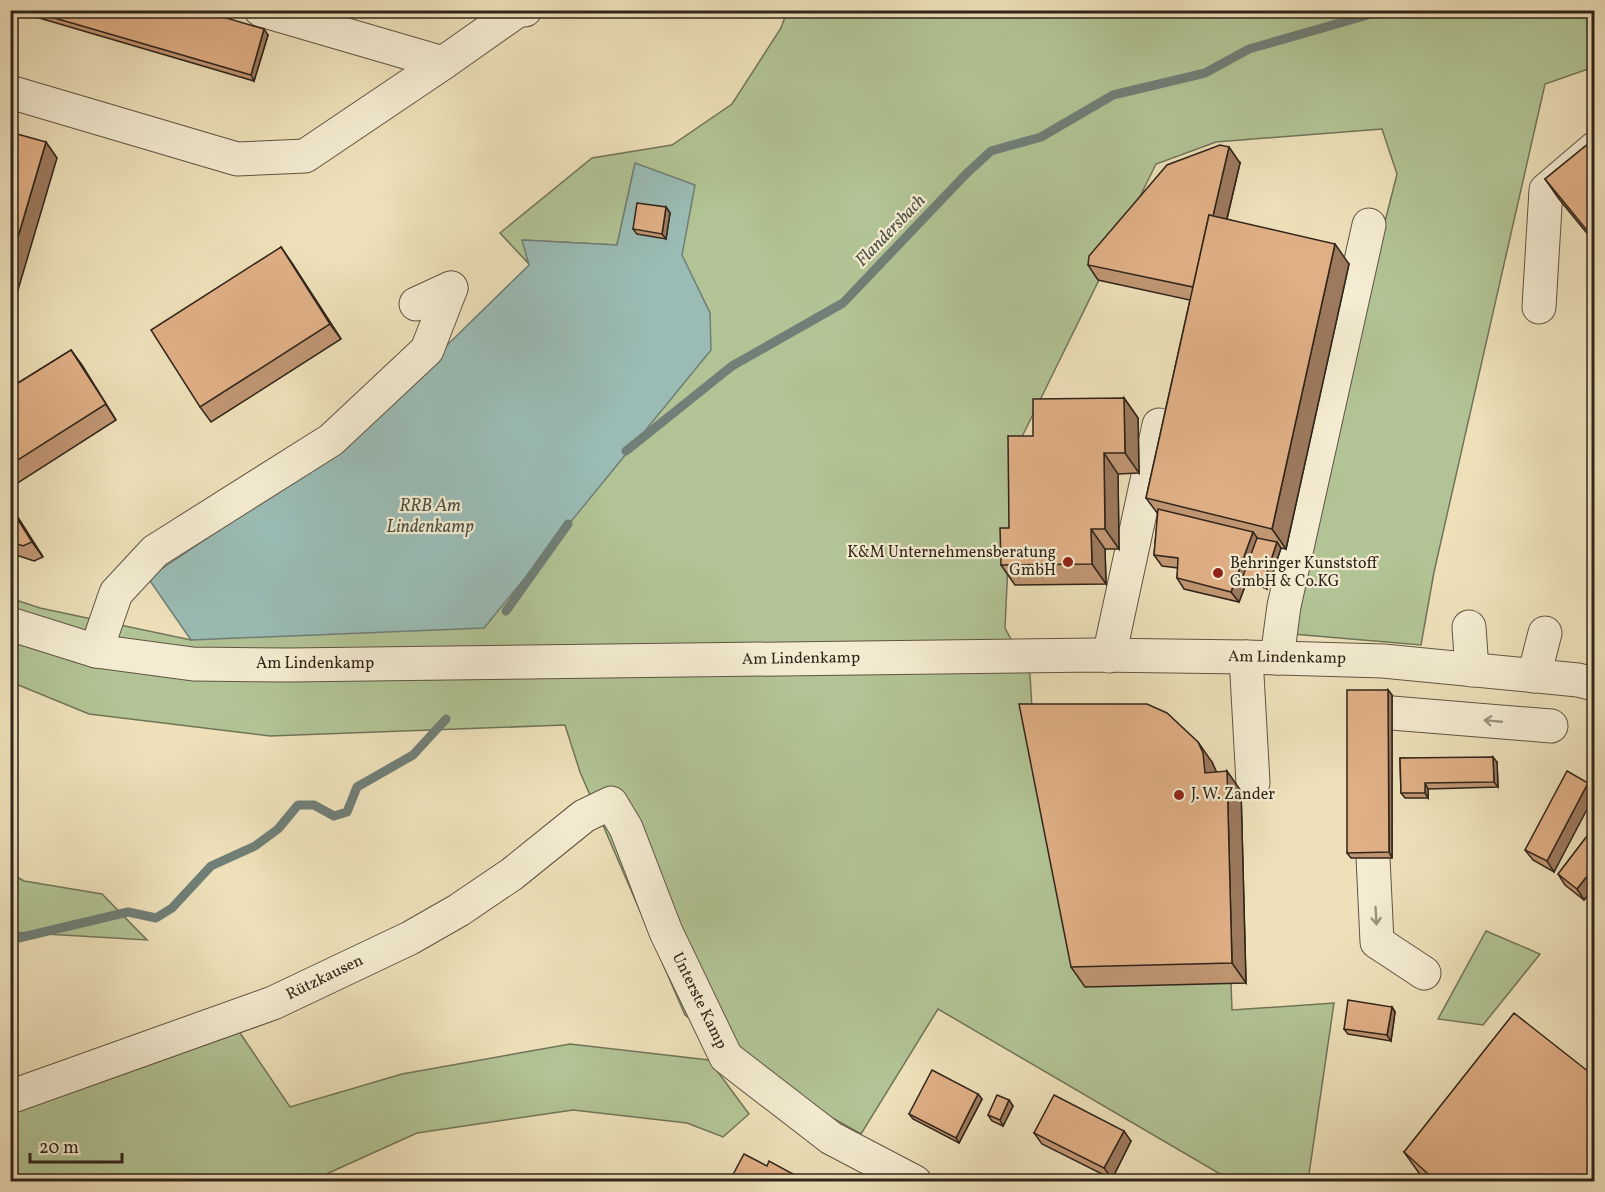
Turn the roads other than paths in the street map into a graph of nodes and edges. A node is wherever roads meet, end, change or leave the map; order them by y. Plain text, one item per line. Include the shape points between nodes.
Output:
1 (261, 10) edge
2 (525, 10) edge
3 (443, 63) junction
4 (10, 92) edge
5 (1594, 149) edge
6 (1369, 225) dead end
7 (416, 304) dead end
8 (1539, 307) dead end
9 (1159, 425) dead end
10 (10, 624) edge
11 (1469, 627) dead end
12 (1545, 633) dead end
13 (96, 651) junction
14 (1109, 656) junction
15 (1262, 657) junction
16 (1472, 670) junction
17 (1534, 676) junction
18 (1594, 684) edge
19 (1392, 713) dead end
20 (1551, 726) dead end
21 (1253, 783) dead end
22 (611, 803) joint
23 (1373, 858) edge
24 (1424, 973) dead end
25 (10, 1097) edge
26 (915, 1182) edge

1 - 3 street
2 - 3 street via 517,11
3 - 4 street via 305,156 237,159
5 - 8 street via 1546,190
6 - 15 street via 1284,606
7 - 13 street via 451,288 426,350 330,440 155,551 116,593
9 - 14 street
10 - 13 street, Am Lindenkamp
11 - 16 street
12 - 17 street
13 - 14 street, Am Lindenkamp via 193,664 290,665
14 - 15 street, Am Lindenkamp
15 - 16 street, Am Lindenkamp via 1383,661
15 - 21 street
16 - 17 street, Am Lindenkamp
17 - 18 street, Am Lindenkamp
20 -> 19 street
22 - 25 street, Rützkausen via 584,816 512,874 410,938 273,1003
22 - 26 street, Unterste Kamp via 626,828 666,932 726,1056 831,1138
23 -> 24 street via 1377,942

